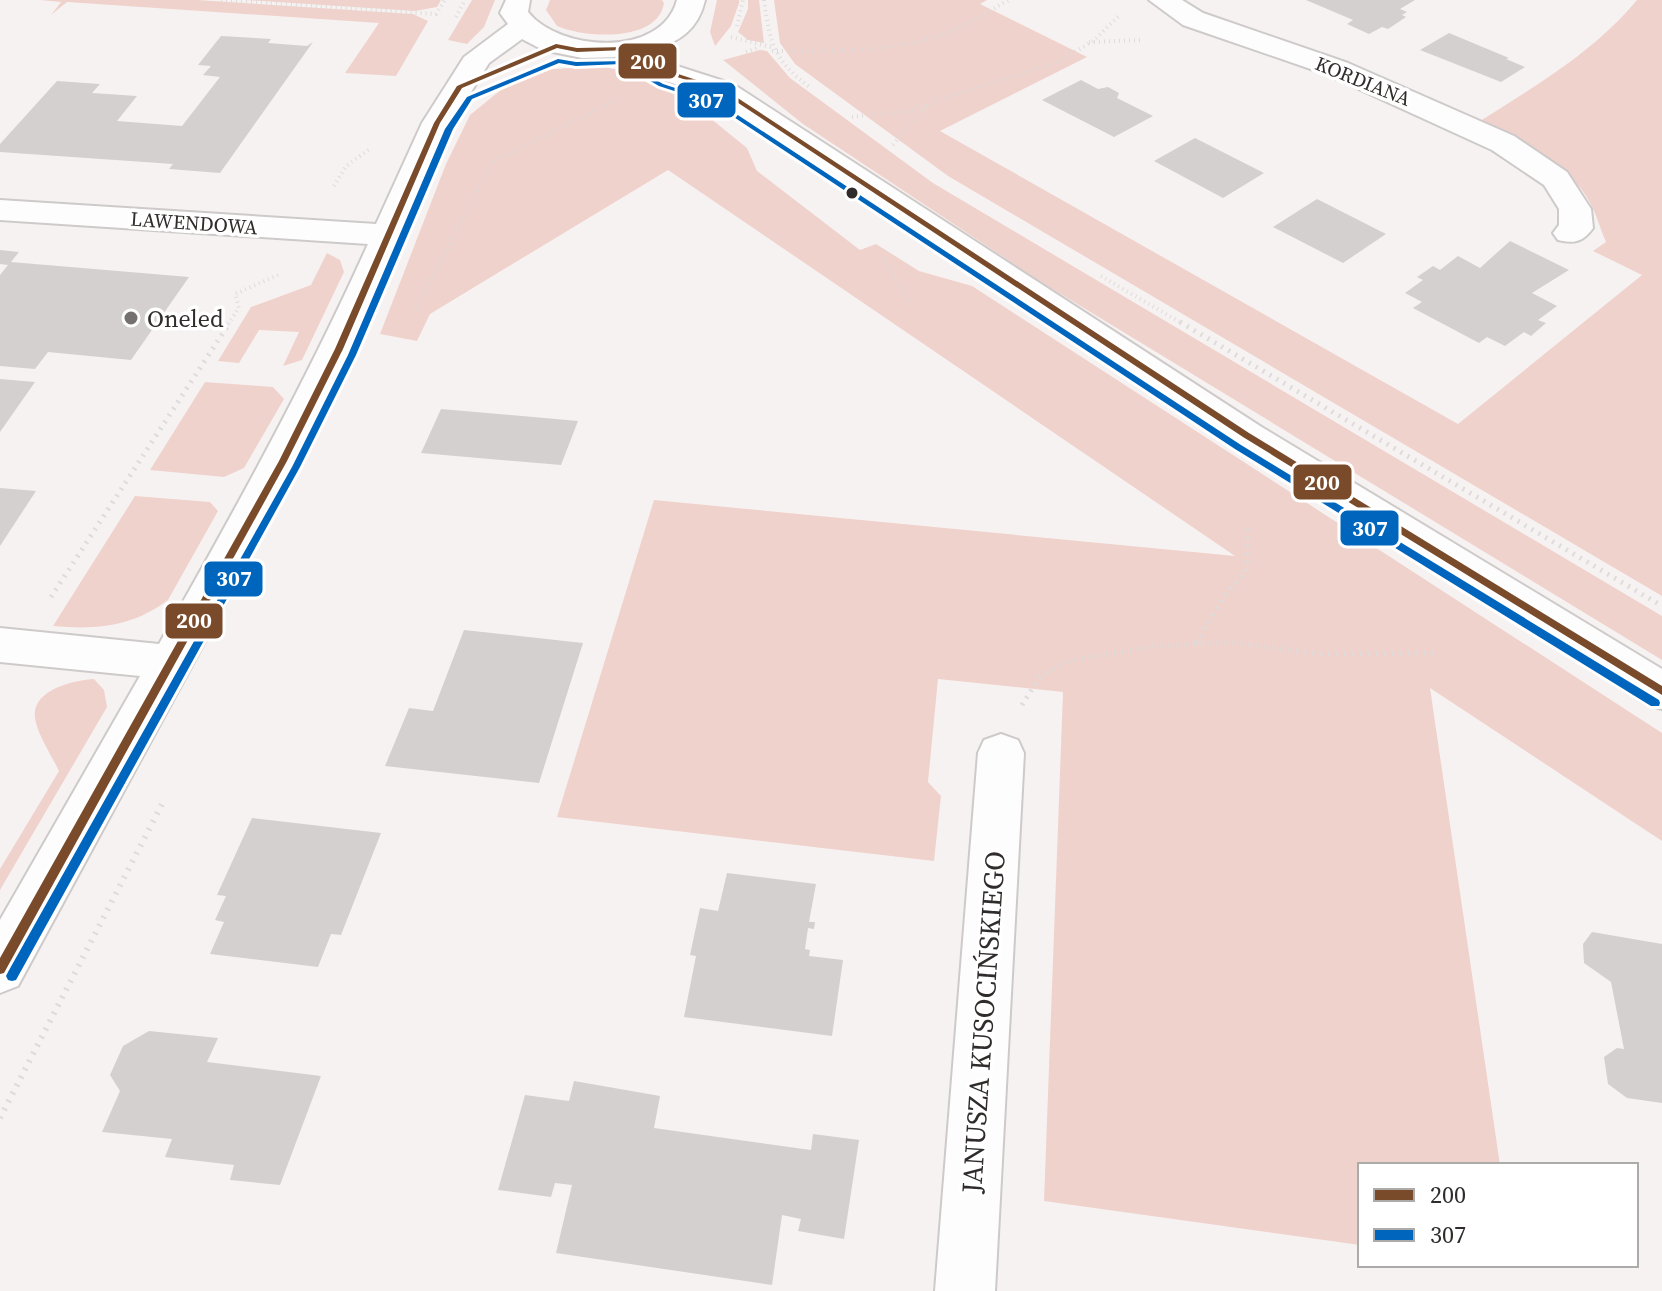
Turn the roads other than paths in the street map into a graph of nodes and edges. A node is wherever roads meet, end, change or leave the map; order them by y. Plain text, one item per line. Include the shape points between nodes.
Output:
1 (691, 0) edge
2 (1163, 0) edge
3 (520, 14) edge
4 (676, 29) junction
5 (556, 46) junction
6 (625, 48) junction
7 (459, 87) junction
8 (722, 90) junction
9 (0, 210) edge
10 (1570, 233) dead end
11 (388, 235) junction
12 (9, 646) edge
13 (171, 662) junction
14 (1662, 691) edge
15 (1001, 753) road end
16 (0, 969) edge
17 (965, 1291) edge

1 - 4 street via 687,17
2 - 10 street, KORDIANA via 1193,19 1338,69 1503,143 1556,179 1575,209 1576,228
3 - 5 street
3 - 7 street via 478,57
4 - 6 street
4 - 8 street
5 - 6 street
5 - 7 street
6 - 8 street via 667,72
7 - 11 street via 437,123
8 - 14 street via 1246,435
9 - 11 street, LAWENDOWA
11 - 13 street via 283,461
12 - 13 street
13 - 16 street
15 - 17 street, JANUSZA KUSOCIŃSKIEGO

